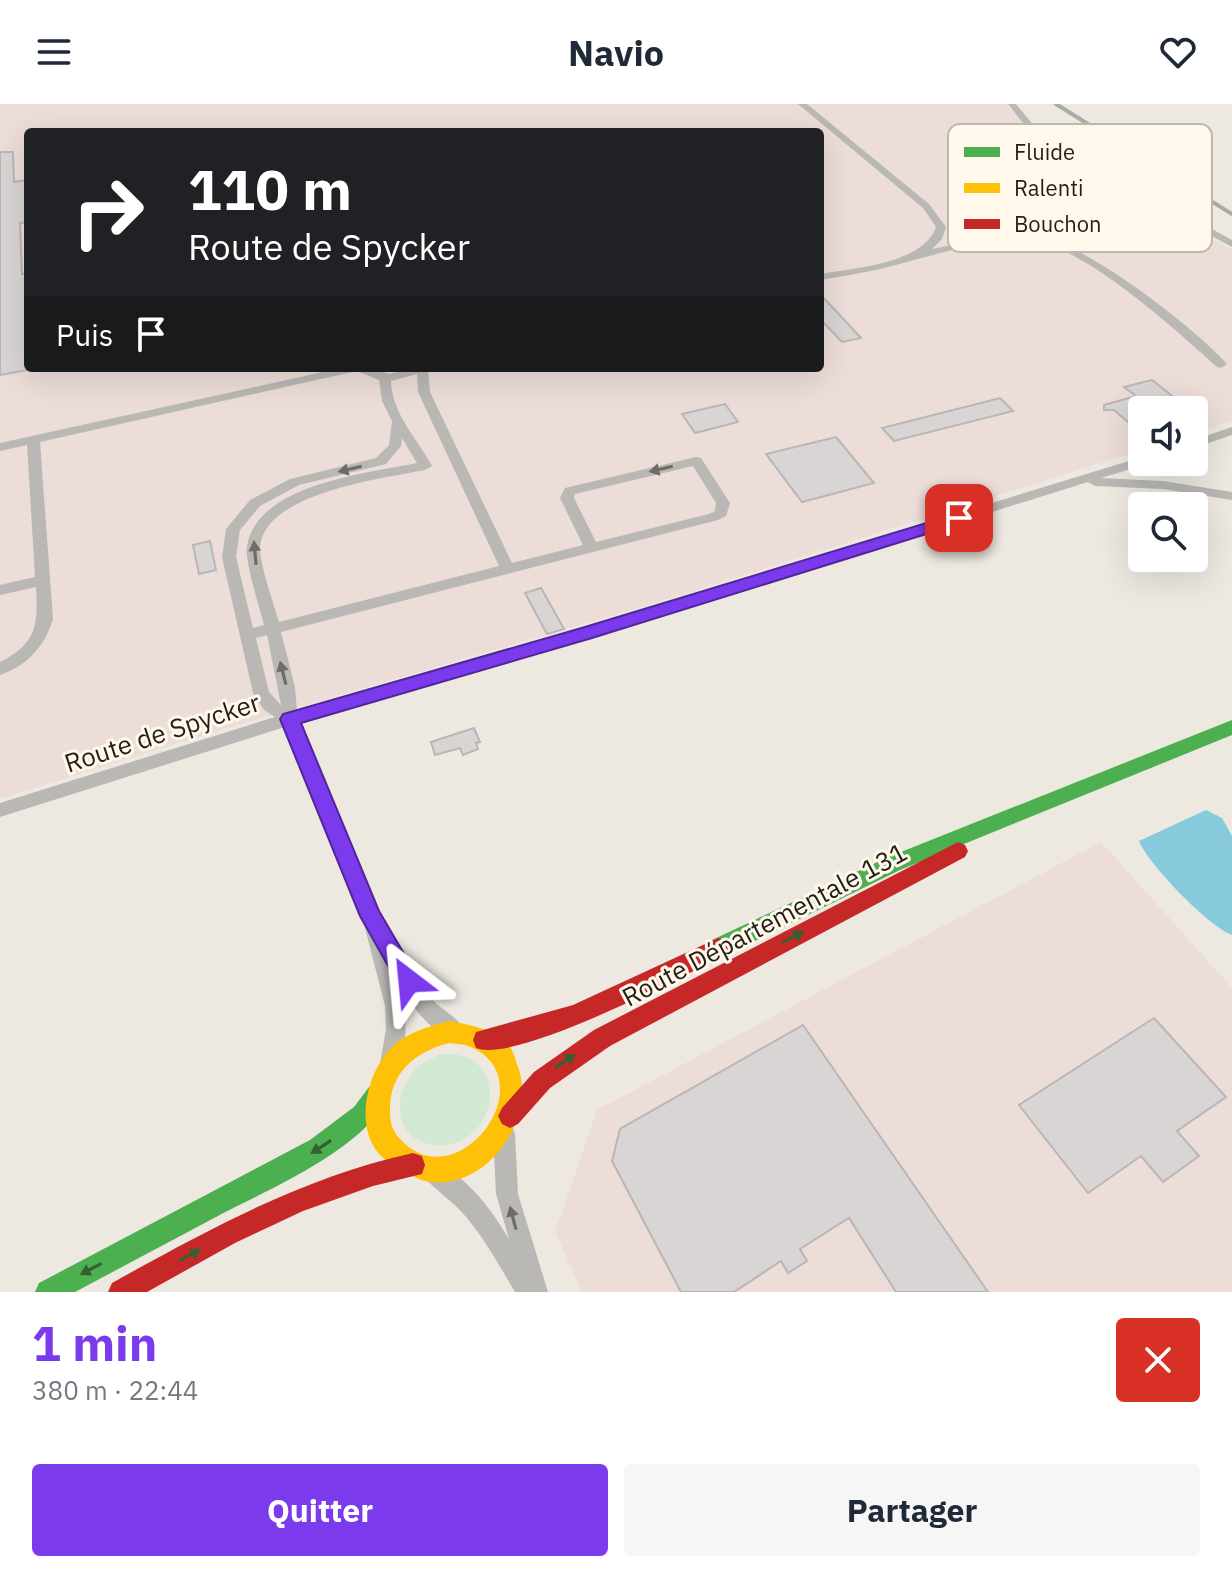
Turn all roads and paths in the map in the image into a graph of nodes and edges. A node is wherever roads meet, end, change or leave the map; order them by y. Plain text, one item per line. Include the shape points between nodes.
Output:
1 (802, 104) edge
2 (1012, 104) edge
3 (1029, 124) edge
4 (1212, 233) edge
5 (1232, 244) edge
6 (948, 249) edge
7 (1075, 252) edge
8 (919, 254) junction
9 (824, 276) edge
10 (1221, 364) dead end
11 (340, 372) edge
12 (365, 372) edge
13 (407, 372) edge
14 (422, 372) edge
15 (390, 377) junction
16 (424, 392) junction
17 (398, 421) junction
18 (1232, 431) edge
19 (1208, 439) edge
20 (33, 440) junction
21 (0, 447) edge
22 (1128, 466) edge
23 (1076, 483) junction
24 (1232, 496) edge
25 (591, 546) junction
26 (507, 568) junction
27 (43, 580) junction
28 (0, 590) edge
29 (271, 629) junction
30 (247, 635) junction
31 (0, 669) edge
32 (290, 719) junction
33 (1232, 727) edge
34 (1058, 799) junction
35 (0, 810) edge
36 (371, 916) junction
37 (457, 1032) junction
38 (484, 1040) junction
39 (390, 1065) junction
40 (377, 1095) junction
41 (507, 1122) junction
42 (421, 1167) junction
43 (48, 1292) edge
44 (121, 1292) edge
45 (528, 1292) edge
46 (536, 1292) edge

1 - 8 street via 935,215 940,236
2 - 3 street
4 - 5 street
6 - 8 street
7 - 10 street
8 - 9 street
11 - 20 street
12 - 15 street
13 - 15 street
14 - 16 street
15 - 16 street
15 - 17 street via 385,392
16 - 26 street
29 -> 17 street via 253,554 260,527 277,509 307,493 425,466
17 -> 30 street via 397,442 386,458 288,484 241,517 228,552
18 - 19 street
20 - 21 street
20 - 27 street
22 - 23 street, Route de Spycker
23 - 24 street, Route de Spycker via 1139,483
23 - 32 street, Route de Spycker
25 -> 25 street via 713,517 723,510 723,503 696,461 570,491 567,498
25 - 26 street
26 - 29 street
27 - 28 street
27 - 31 street via 45,619 38,639 23,657
29 - 30 street
32 -> 29 street
30 - 32 street via 263,697
32 - 35 street, Route de Spycker
32 - 36 street
33 - 34 main road, Route Départementale 131
34 - 38 main road, Route Départementale 131 via 863,878 569,1019
41 -> 34 main road, Route Départementale 131 via 537,1081 590,1045
36 - 37 street via 424,1007
36 - 39 street via 395,1006
37 - 38 main road
37 - 39 main road via 420,1039
38 - 41 main road via 510,1072 514,1093
39 - 40 main road
40 - 42 main road via 381,1133 394,1152
40 -> 43 main road via 350,1126 319,1149
41 - 42 main road via 490,1148 469,1162 445,1169
46 -> 41 street via 507,1194
44 -> 42 main road via 304,1197 364,1174
42 - 45 street via 454,1185 471,1202

